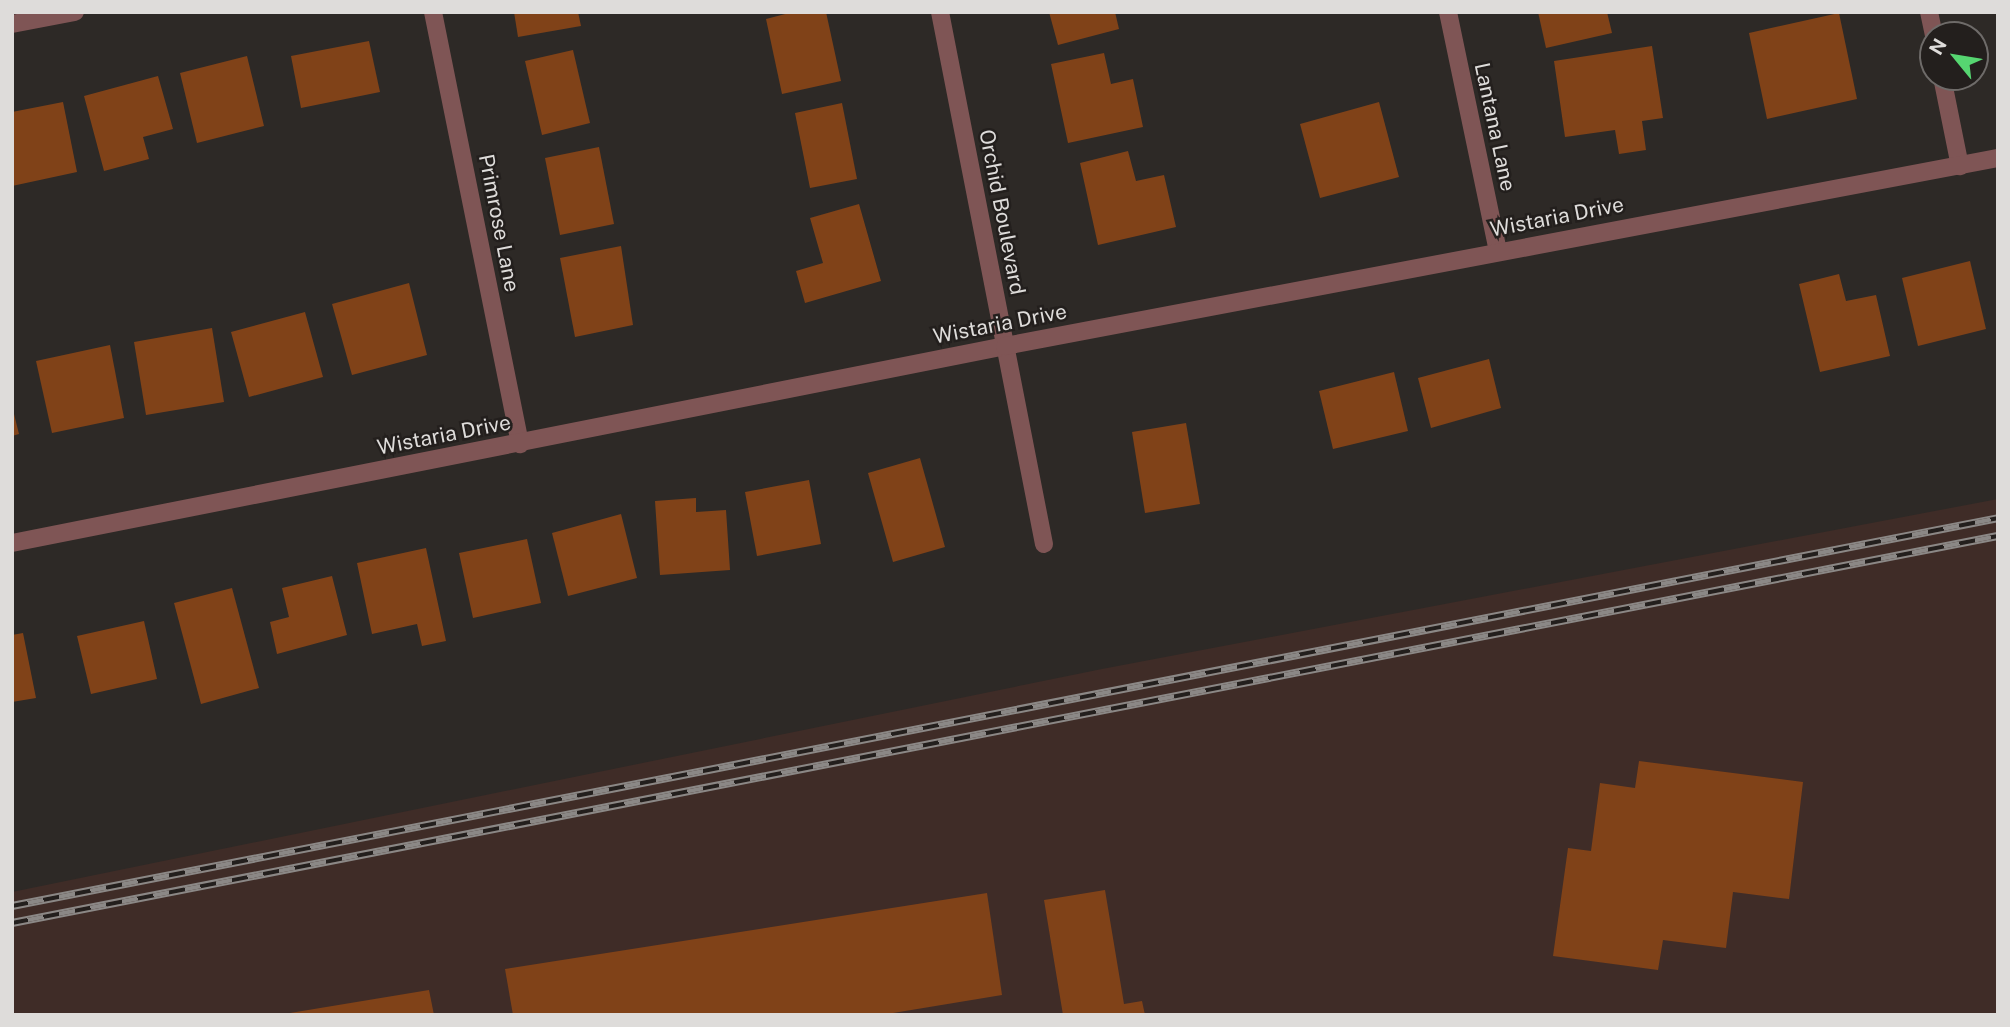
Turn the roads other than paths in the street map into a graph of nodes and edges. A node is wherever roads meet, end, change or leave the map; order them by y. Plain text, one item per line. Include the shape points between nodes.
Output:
1 (75, 12) edge
2 (433, 12) edge
3 (940, 12) edge
4 (1447, 12) edge
5 (12, 24) edge
6 (1945, 91) edge
7 (1998, 158) edge
8 (1960, 166) junction
9 (1497, 251) junction
10 (1005, 346) junction
11 (520, 444) junction
12 (12, 542) edge
13 (1044, 544) dead end

1 - 5 street
2 - 11 street, Primrose Lane
3 - 10 street, Orchid Boulevard
4 - 9 street, Lantana Lane
6 - 8 street
7 - 8 street, Wistaria Drive
8 - 9 street, Wistaria Drive
9 - 10 street, Wistaria Drive
10 - 11 street, Wistaria Drive
10 - 13 street, Orchid Boulevard
11 - 12 street, Wistaria Drive

